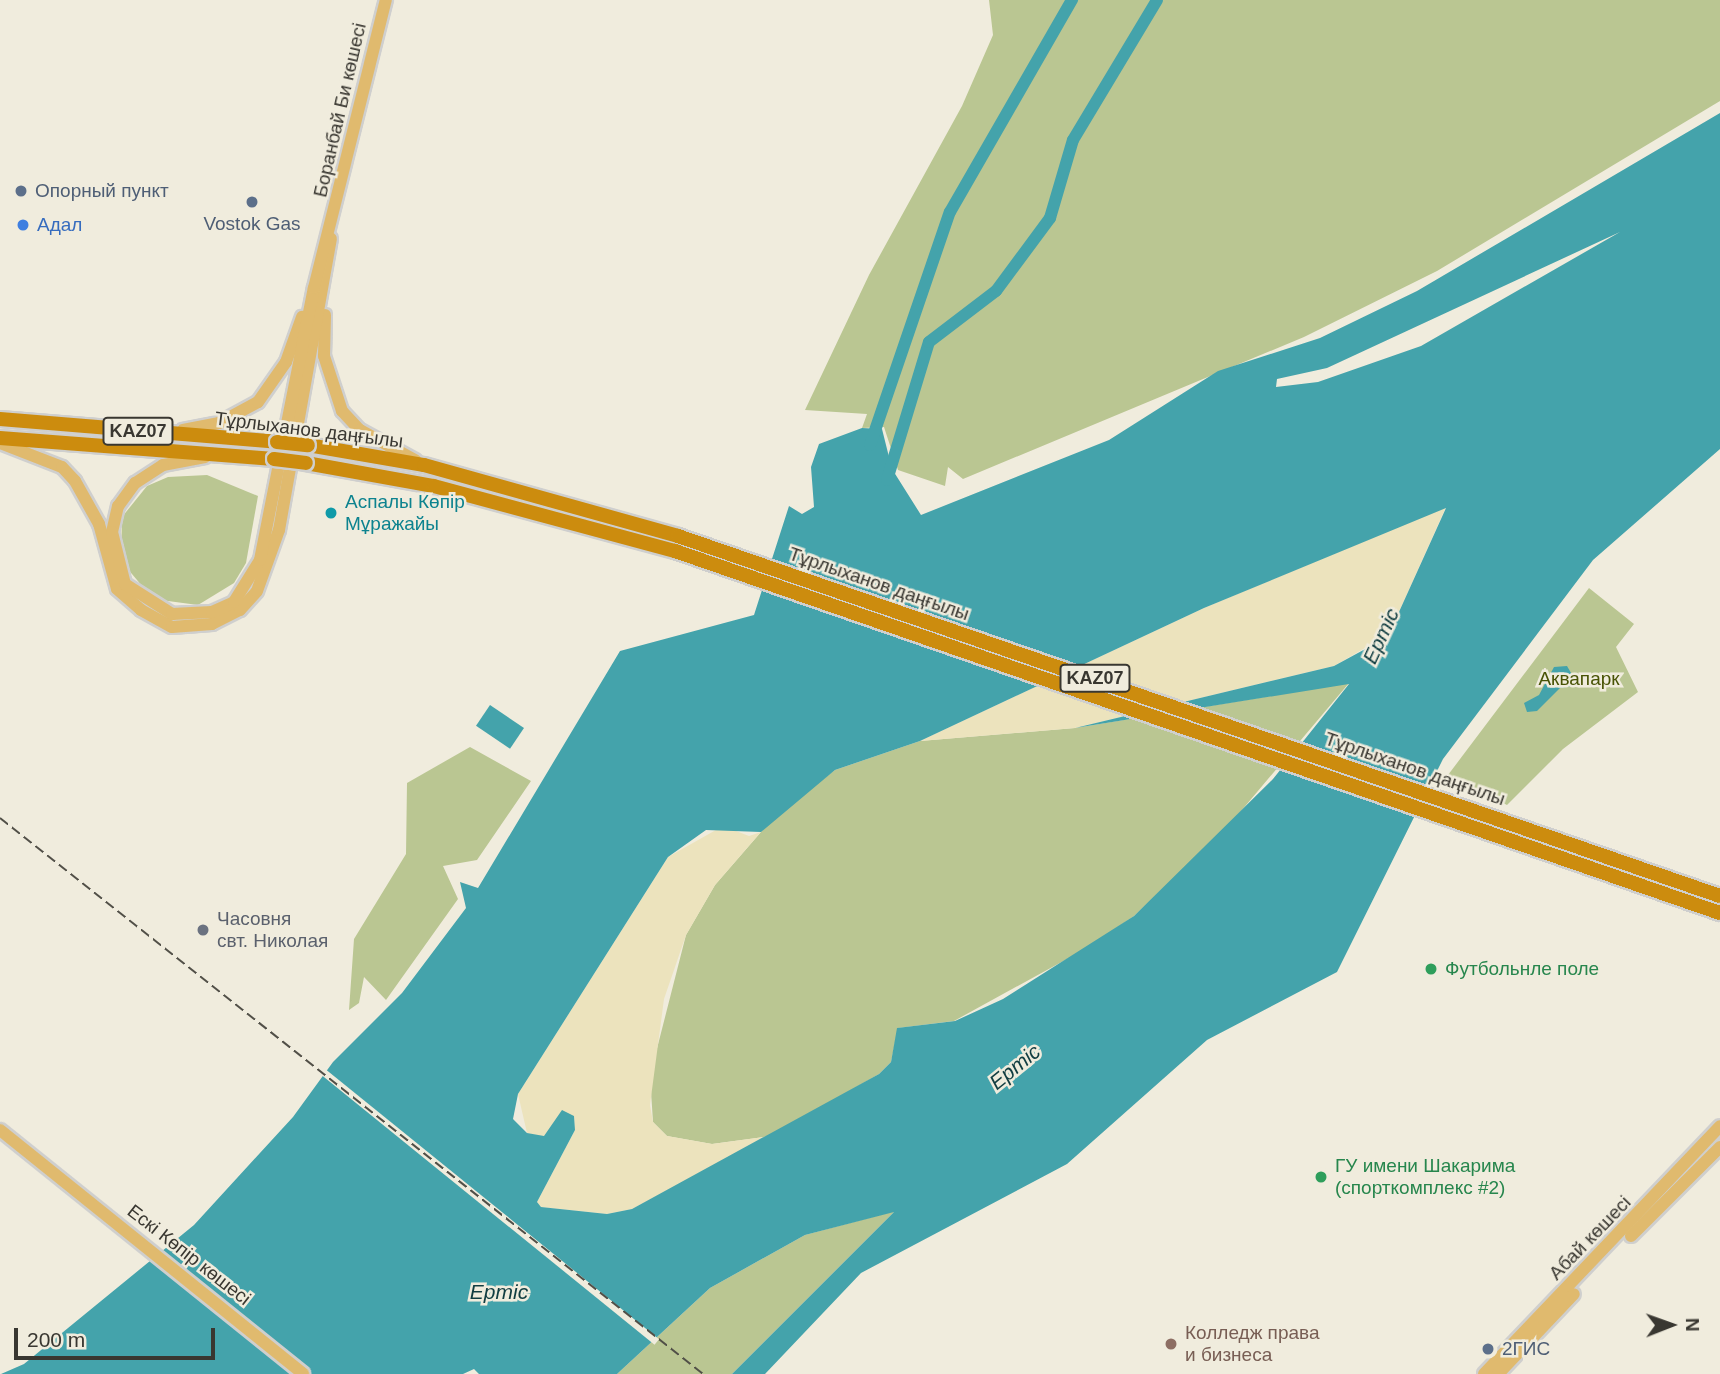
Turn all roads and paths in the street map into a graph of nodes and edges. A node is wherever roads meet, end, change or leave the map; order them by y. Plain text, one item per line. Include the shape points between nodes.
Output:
1 (386, 0) edge
2 (319, 288) junction
3 (0, 419) edge
4 (154, 432) junction
5 (0, 438) edge
6 (0, 443) edge
7 (219, 454) junction
8 (424, 465) junction
9 (545, 506) junction
10 (115, 572) junction
11 (1720, 896) edge
12 (1702, 908) junction
13 (1720, 913) edge
14 (1720, 920) edge
15 (1720, 1126) edge
16 (0, 1130) edge
17 (1720, 1147) edge
18 (303, 1374) edge
19 (1484, 1374) edge
20 (1498, 1374) edge

1 - 2 main road, Боранбай Би көшесі
2 - 4 main road via 286,362 258,402 219,423
2 - 8 main road via 324,356 342,411 360,430
2 - 10 main road, Боранбай Би көшесі via 279,530 257,592 240,610 212,624 172,627 141,610
3 - 4 highway, Тұрлыханов даңғылы / KAZ07
4 - 8 highway, Тұрлыханов даңғылы / KAZ07, bridge via 308,445
5 - 7 highway, Тұрлыханов даңғылы / KAZ07
6 - 10 main road via 61,467 75,481 99,524
7 - 9 highway, Тұрлыханов даңғылы / KAZ07, bridge via 306,463
7 - 10 main road via 163,465 135,483 118,506 112,532
8 - 9 highway, Тұрлыханов даңғылы / KAZ07
9 - 11 highway, Тұрлыханов даңғылы / KAZ07 via 709,546
9 - 12 highway, Тұрлыханов даңғылы / KAZ07
12 - 13 highway, Тұрлыханов даңғылы / KAZ07
12 - 14 main road
15 - 19 main road, Абай көшесі
16 - 18 main road, Ескі Көпір көшесі
17 - 20 main road, Абай көшесі

